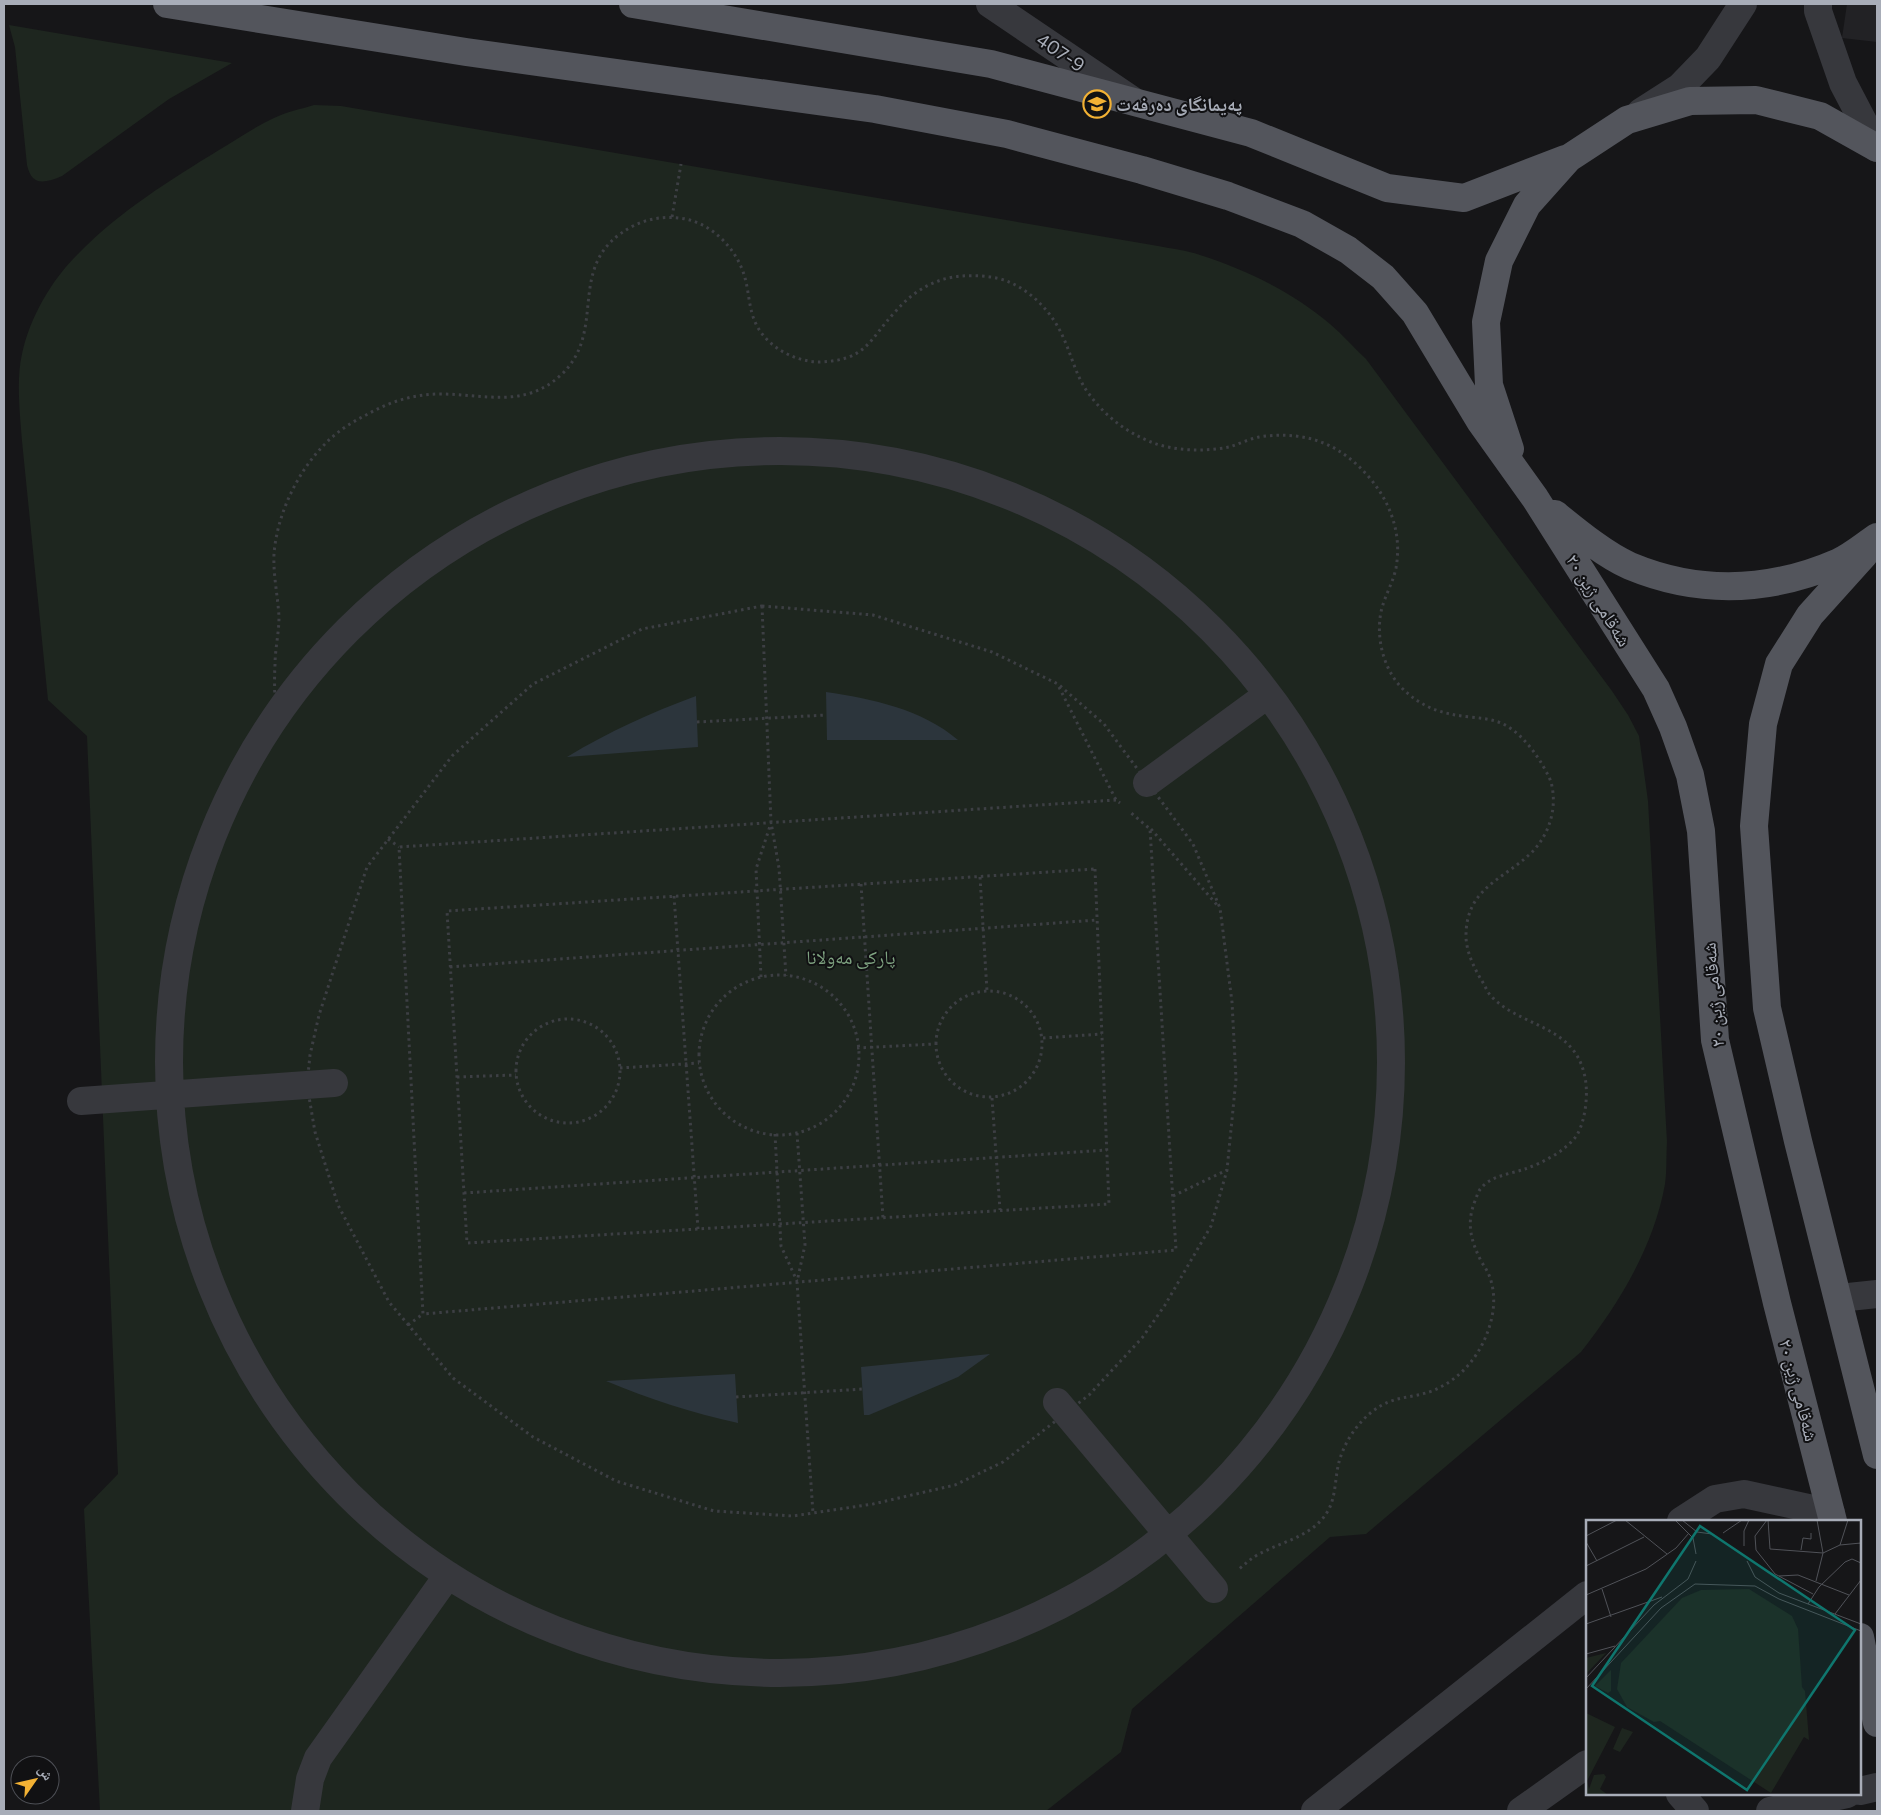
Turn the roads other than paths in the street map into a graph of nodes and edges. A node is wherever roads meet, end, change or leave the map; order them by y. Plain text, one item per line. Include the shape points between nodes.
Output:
1 (167, 4) edge
2 (633, 4) edge
3 (990, 4) edge
4 (1743, 4) edge
5 (1818, 4) edge
6 (1133, 101) junction
7 (1627, 120) junction
8 (1877, 148) edge
9 (1569, 158) junction
10 (1535, 498) junction
11 (1877, 537) edge
12 (1877, 541) edge
13 (1267, 695) junction
14 (1147, 783) dead end
15 (321, 1084) road end
16 (170, 1096) junction
17 (81, 1101) dead end
18 (1877, 1294) edge
19 (1838, 1298) junction
20 (1062, 1407) road end
21 (1877, 1455) edge
22 (1832, 1517) edge
23 (1683, 1520) edge
24 (1168, 1534) junction
25 (448, 1574) junction
26 (1214, 1589) road end
27 (1586, 1597) edge
28 (1861, 1643) edge
29 (1877, 1723) edge
30 (1586, 1765) edge
31 (1877, 1787) edge
32 (1861, 1791) edge
33 (1681, 1795) edge
34 (1843, 1795) edge
35 (305, 1811) edge
36 (1315, 1811) edge
37 (1521, 1811) edge
38 (1695, 1811) edge
39 (1770, 1811) edge

1 - 10 main road via 466,52 875,109 1007,134 1228,196 1302,224 1348,250 1383,277 1415,312 1480,421
2 - 6 main road via 991,64
3 - 6 street, 407-9
4 - 7 street via 1708,58 1680,87
5 - 8 street via 1843,83
6 - 9 main road via 1251,133 1386,188 1464,198
7 - 8 main road via 1690,101 1756,100 1820,116
7 - 9 main road
9 - 10 main road via 1527,205 1499,261 1486,322 1489,386 1508,446
10 - 11 main road via 1582,537 1628,565 1681,582 1735,588 1790,580 1841,561
10 - 22 main road, شەقامی ژین ٢٠ via 1656,689 1690,775 1701,831 1715,1040
12 - 19 main road via 1810,615 1779,664 1762,724 1754,826 1767,1008
13 - 14 street
13 - 16 street via 1254,675 1165,586 1059,517 942,471 818,449 692,454 570,484 456,540 357,616 275,712 223,804 187,905 170,1010
13 - 24 street via 1323,780 1369,897 1391,1020 1387,1145 1358,1267 1305,1380 1230,1480
15 - 16 street
16 - 17 street
16 - 25 street via 170,1116 191,1228 232,1334 299,1438 370,1516
18 - 19 street
19 - 21 main road
20 - 24 street
22 - 23 street via 1744,1494 1715,1499
24 - 25 street via 1136,1562 1033,1621 920,1660 802,1675 684,1667 568,1637 460,1584
24 - 26 street
25 - 35 street via 318,1758 310,1779
27 - 36 street
28 - 29 main road
30 - 37 street
31 - 32 street
33 - 38 street
34 - 39 street

